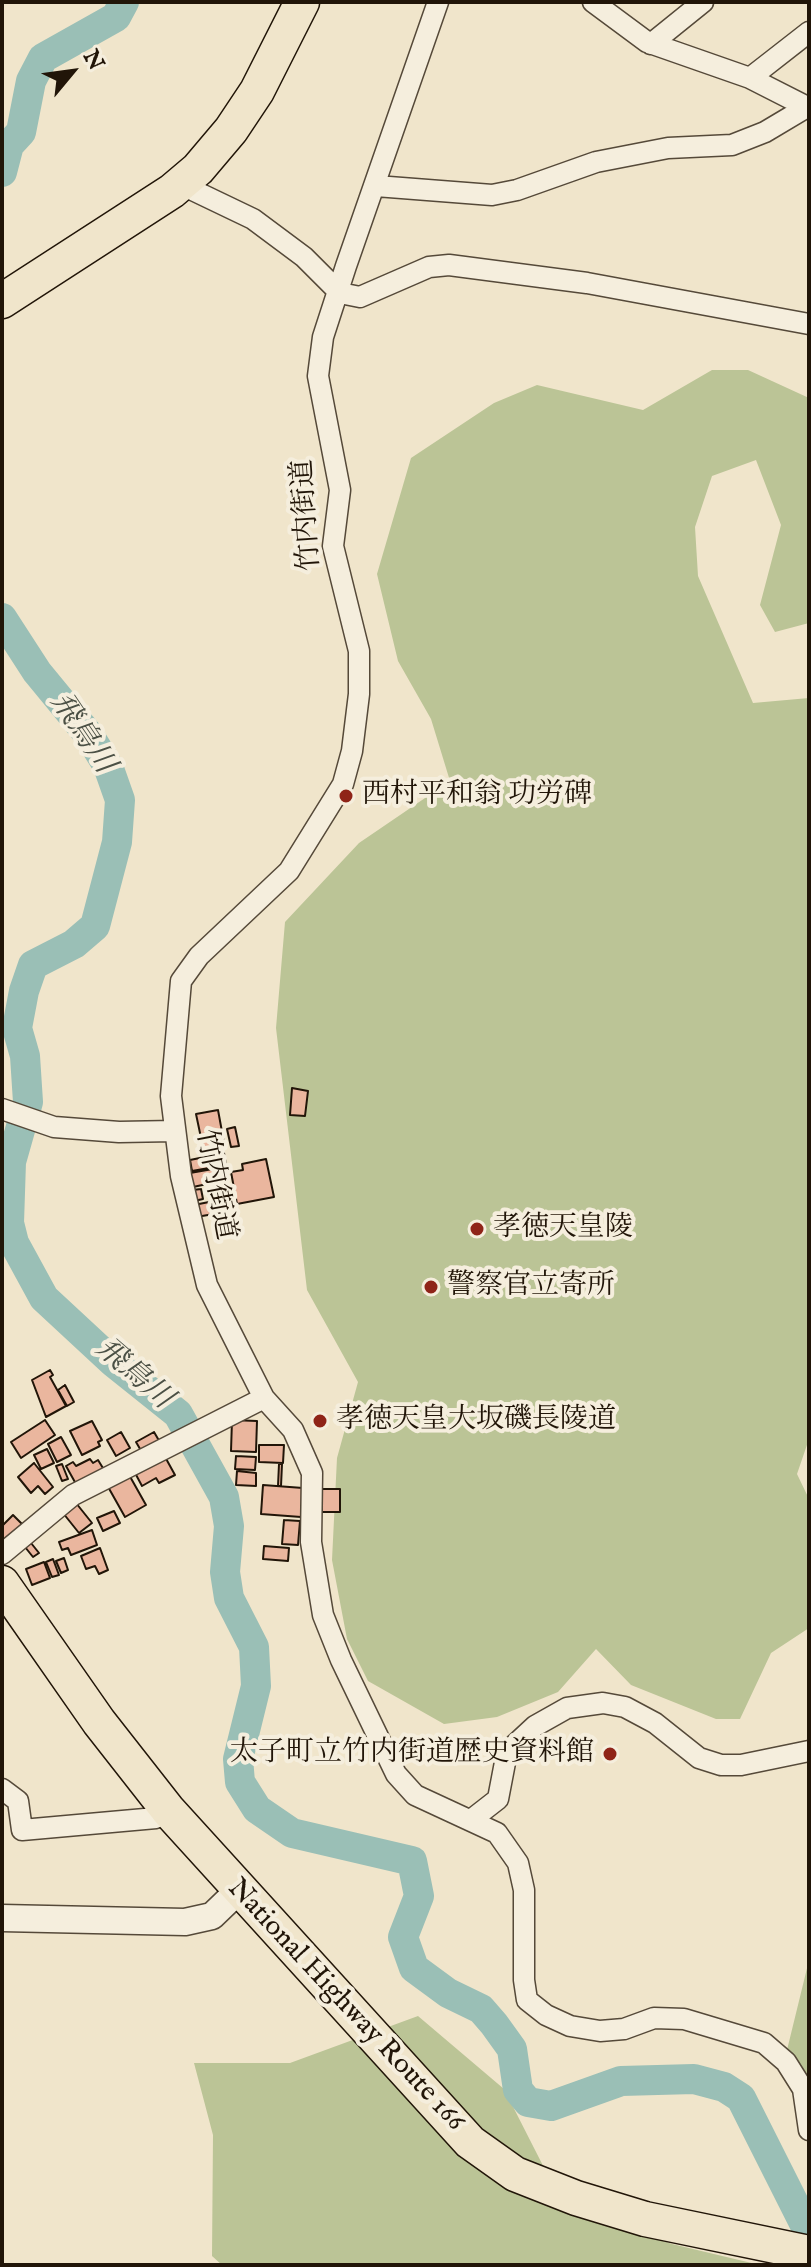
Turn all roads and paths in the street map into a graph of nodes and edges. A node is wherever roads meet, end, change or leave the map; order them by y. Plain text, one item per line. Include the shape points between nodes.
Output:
1 (302, 2) edge
2 (438, 2) edge
3 (593, 2) edge
4 (703, 2) edge
5 (809, 32) edge
6 (651, 44) junction
7 (750, 78) junction
8 (808, 108) edge
9 (180, 184) junction
10 (376, 186) junction
11 (340, 293) junction
12 (2, 301) edge
13 (809, 324) edge
14 (8, 1111) edge
15 (174, 1131) junction
16 (264, 1398) junction
17 (2, 1554) edge
18 (2, 1583) edge
19 (809, 1751) edge
20 (2, 1789) edge
21 (168, 1810) junction
22 (471, 1820) junction
23 (238, 1891) junction
24 (2, 1918) edge
25 (809, 2130) edge
26 (809, 2253) edge

1 - 9 highway via 231,130
2 - 10 street, 竹内街道
3 - 6 street
4 - 6 street
5 - 7 street
6 - 7 street
7 - 8 street
8 - 10 street via 732,145 668,148 596,162 504,193
9 - 11 street via 253,219 304,257
9 - 12 highway
10 - 11 street, 竹内街道
11 - 13 street via 360,297 429,267 449,265 587,283
11 - 15 street, 竹内街道 via 323,337 318,376 340,490 333,546 359,651 352,751 343,784 289,871 199,956 181,981 171,1096
14 - 15 street via 54,1127
15 - 16 street, 竹内街道 via 203,1273
16 - 17 street via 73,1495
16 - 22 street, 竹内街道 via 293,1430 312,1473 311,1542 323,1615 396,1774 415,1795
18 - 21 highway, National Highway Route 166
19 - 22 street via 721,1765 699,1758 625,1707 603,1703 567,1708 535,1726 507,1752 498,1799
20 - 21 street via 18,1801 22,1830 156,1818
21 - 23 highway, National Highway Route 166
22 - 25 street, 竹内街道 via 497,1833 518,1863 524,1890 527,2000 570,2026 600,2031 654,2018 684,2019 764,2043 786,2062 803,2089
23 - 24 street via 212,1916 185,1922
23 - 26 highway, National Highway Route 166 via 470,2142 515,2174 645,2219

